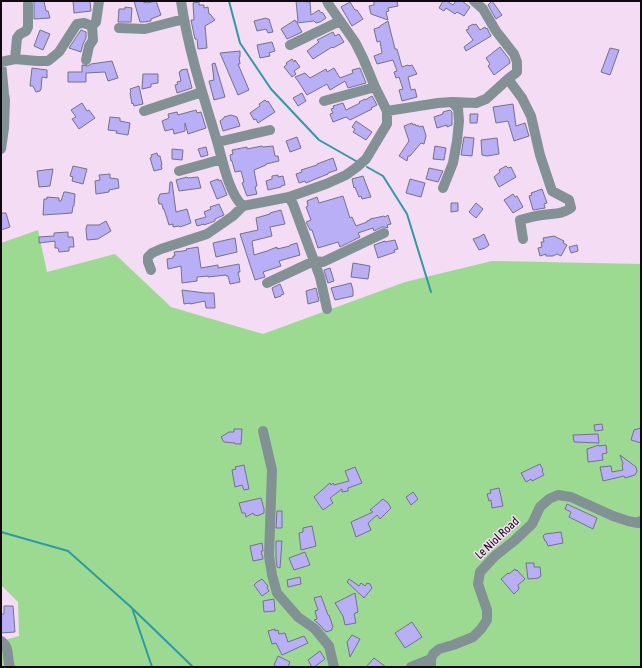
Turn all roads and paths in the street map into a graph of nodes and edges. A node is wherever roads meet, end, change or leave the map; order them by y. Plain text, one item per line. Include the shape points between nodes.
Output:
1 (99, 1) edge
2 (181, 1) edge
3 (327, 1) edge
4 (474, 1) edge
5 (28, 4) dead end
6 (184, 19) junction
7 (340, 21) junction
8 (92, 26) junction
9 (119, 28) dead end
10 (290, 45) dead end
11 (15, 59) junction
12 (86, 60) dead end
13 (1, 62) edge
14 (508, 79) junction
15 (375, 87) junction
16 (202, 92) junction
17 (324, 101) dead end
18 (452, 102) junction
19 (144, 111) dead end
20 (387, 111) junction
21 (270, 130) dead end
22 (218, 142) junction
23 (1, 148) edge
24 (222, 159) junction
25 (179, 171) dead end
26 (443, 188) dead end
27 (289, 197) junction
28 (242, 206) junction
29 (384, 233) dead end
30 (522, 239) dead end
31 (314, 261) junction
32 (151, 270) dead end
33 (267, 283) dead end
34 (327, 309) dead end
35 (263, 432) dead end
36 (641, 521) edge
37 (1, 642) edge
38 (431, 663) edge
39 (10, 667) edge
40 (334, 667) edge
41 (411, 667) edge

1 - 8 street via 96,22
2 - 6 street
3 - 7 street
4 - 14 street via 483,9 514,54 517,72
5 - 11 street via 28,27 26,32 17,38
6 - 9 street via 145,29
6 - 16 street
7 - 10 street
7 - 15 street via 355,42
8 - 11 street via 77,24 59,52 48,61
8 - 12 street via 93,40
11 - 13 street
13 - 23 street via 5,100
14 - 18 street via 486,100 476,103
14 - 30 street via 522,98 530,116 552,191 569,200 571,208 557,214 520,220
15 - 17 street
15 - 20 street
16 - 19 street
16 - 22 street
18 - 20 street
18 - 26 street via 458,109 458,134 453,163
20 - 27 street via 387,124 366,159 357,167 326,184
21 - 22 street
22 - 24 street
24 - 25 street
24 - 28 street via 233,192
27 - 28 street
27 - 31 street
28 - 32 street via 233,216 207,234 152,253 148,257
29 - 31 street via 323,262
31 - 33 street
31 - 34 street
35 - 40 street via 272,470 269,556 277,593 298,617 315,629 330,646
36 - 38 street, Le Niol Road via 638,523 613,516 571,497 558,495 549,499 540,507 532,524 480,572 478,584 487,610 487,620 481,629 472,637 439,649 433,654
37 - 39 street via 8,649
38 - 41 street, Le Niol Road

